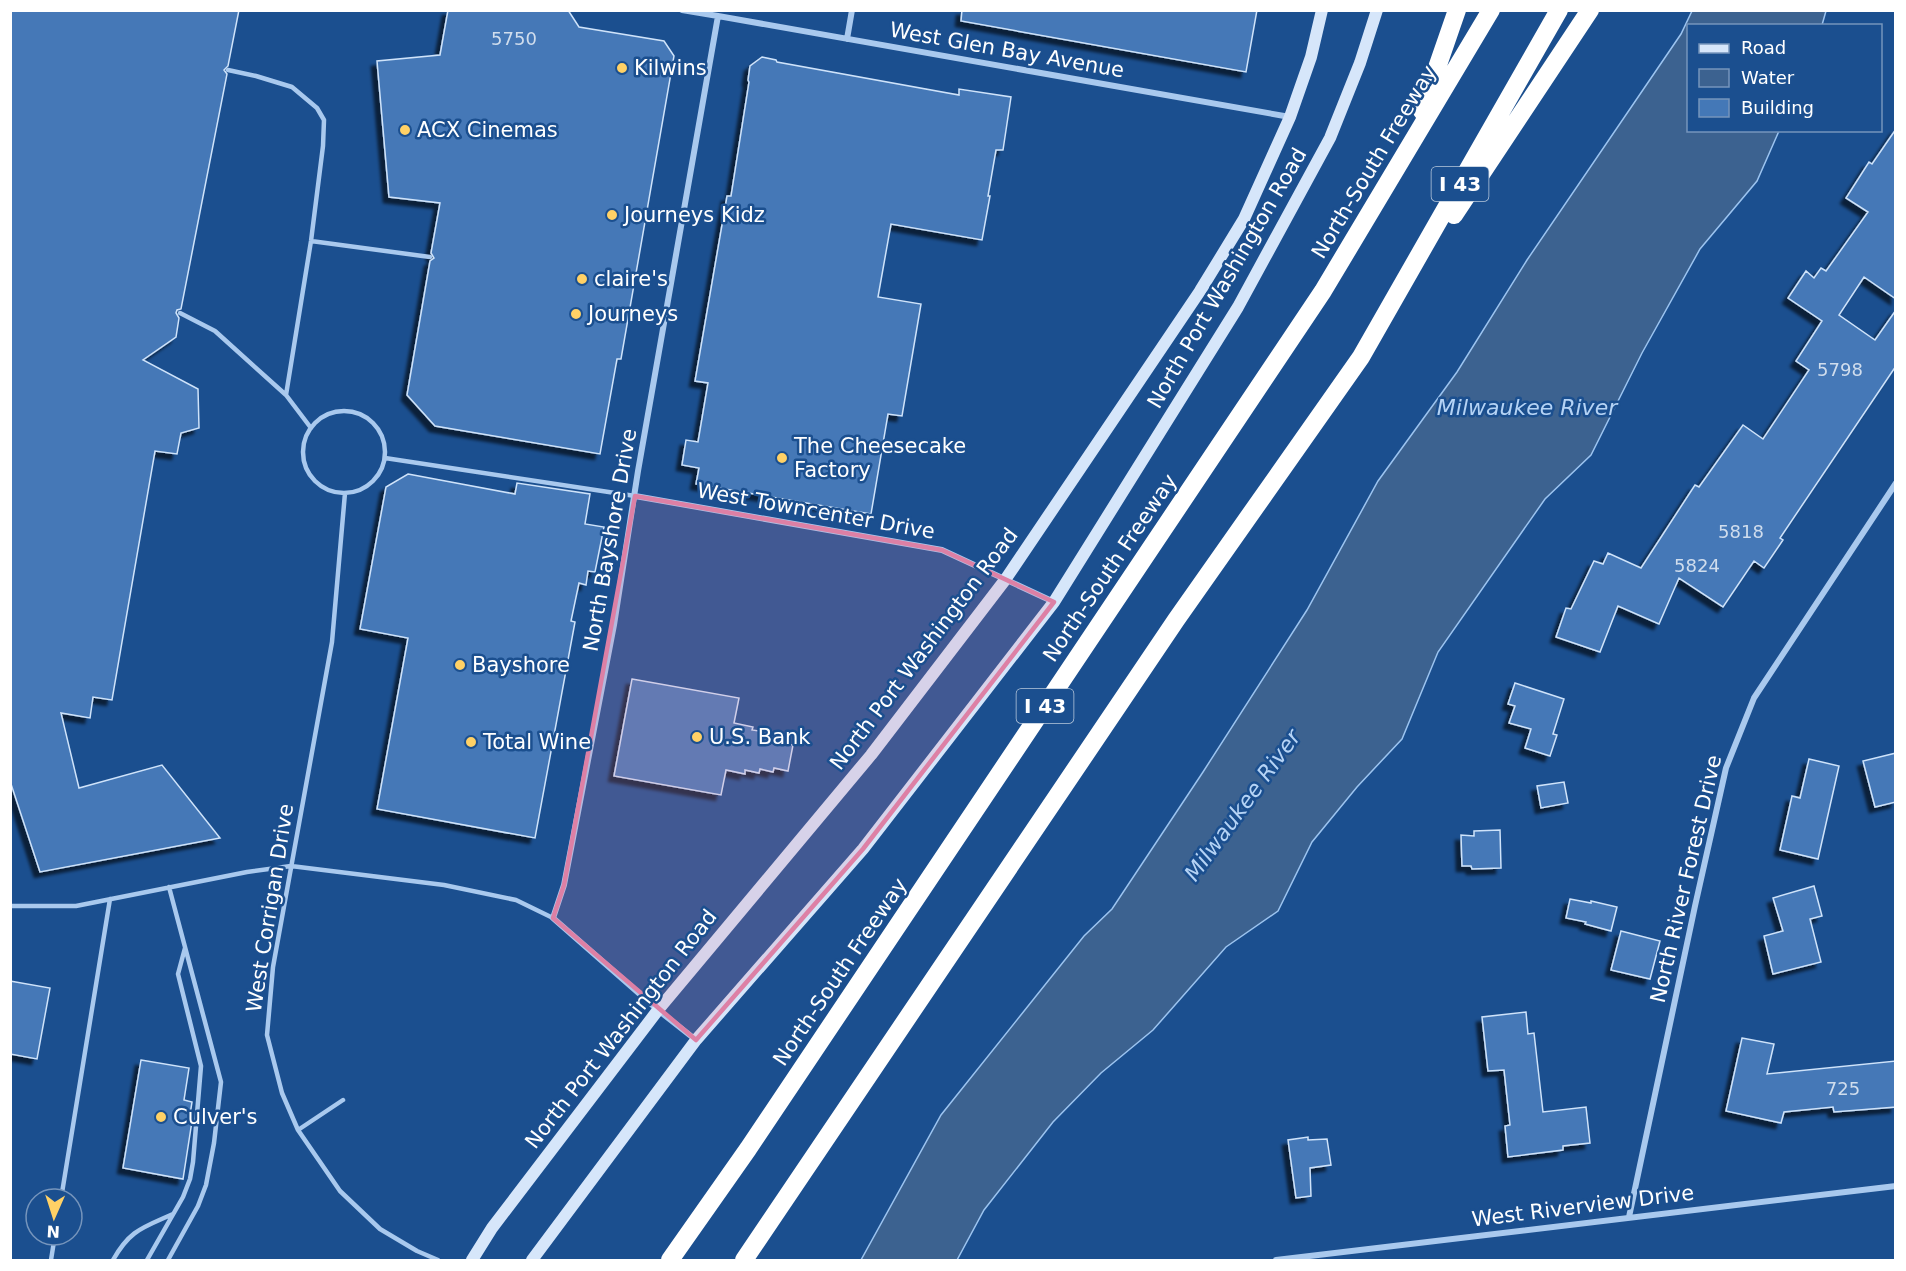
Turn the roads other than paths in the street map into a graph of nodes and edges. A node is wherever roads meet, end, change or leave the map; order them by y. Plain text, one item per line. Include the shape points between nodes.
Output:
1 (682, 10) edge
2 (852, 10) edge
3 (1322, 10) edge
4 (1377, 10) edge
5 (1457, 10) edge
6 (1491, 10) edge
7 (1559, 10) edge
8 (1590, 10) edge
9 (718, 16) junction
10 (847, 39) junction
11 (228, 70) dead end
12 (1290, 117) junction
13 (1411, 144) junction
14 (311, 241) junction
15 (430, 257) dead end
16 (180, 313) dead end
17 (1361, 357) junction
18 (286, 395) junction
19 (311, 428) junction
20 (385, 458) junction
21 (1896, 483) edge
22 (345, 493) junction
23 (635, 496) junction
24 (1896, 497) edge
25 (1885, 500) junction
26 (1005, 580) junction
27 (1054, 602) junction
28 (291, 866) junction
29 (169, 887) junction
30 (110, 899) junction
31 (10, 906) edge
32 (553, 918) junction
33 (185, 948) junction
34 (658, 1010) junction
35 (696, 1040) junction
36 (343, 1100) dead end
37 (298, 1130) junction
38 (1896, 1186) edge
39 (63, 1187) edge
40 (174, 1213) junction
41 (1629, 1217) junction
42 (113, 1260) edge
43 (147, 1260) edge
44 (168, 1260) edge
45 (438, 1260) edge
46 (472, 1260) edge
47 (532, 1260) edge
48 (670, 1260) edge
49 (744, 1260) edge
50 (1276, 1260) edge

1 - 9 street
2 - 10 street
3 - 12 main road, North Port Washington Road
4 - 27 main road, North Port Washington Road via 1352,84 1320,158 1238,307
5 - 13 highway
6 - 13 highway, North-South Freeway / I 43
7 - 17 highway, I 43
8 - 17 highway
9 - 10 street, West Glen Bay Avenue
9 - 23 street, North Bayshore Drive
10 - 12 street, West Glen Bay Avenue
11 - 14 lane via 292,87 317,108 324,120
12 - 26 main road, North Port Washington Road via 1244,219 1200,291
13 - 48 highway, North-South Freeway / I 43 via 1323,291
14 - 15 lane
14 - 18 lane
16 - 18 lane via 214,331
17 - 49 highway, I 43 via 1176,620
18 - 19 lane
19 - 20 lane via 331,413 358,413 380,431
19 - 22 lane via 303,453 311,477 321,486
20 - 22 lane via 371,483
20 - 23 lane
21 - 25 street, North River Forest Drive
22 - 28 lane, West Corrigan Drive via 332,642
23 - 26 street, West Towncenter Drive via 942,550
23 - 32 street, North Bayshore Drive via 564,885
24 - 25 street
25 - 41 street, North River Forest Drive via 1754,698 1726,768
26 - 27 street, West Towncenter Drive
26 - 34 main road, North Port Washington Road via 871,755
27 - 35 main road, North Port Washington Road via 862,849
28 - 29 lane
28 - 32 lane via 444,885 516,900
28 - 37 lane, West Corrigan Drive via 273,967 267,1035 282,1094
29 - 30 lane
29 - 33 lane
30 - 31 lane via 76,906
30 - 39 lane
32 - 34 street
33 - 40 lane via 178,974 201,1066 192,1171
33 - 44 lane via 221,1082 206,1185
34 - 35 street
34 - 46 main road, North Port Washington Road via 492,1228
35 - 47 main road, North Port Washington Road
36 - 37 lane
37 - 45 lane, West Corrigan Drive via 340,1191 372,1222 407,1246
38 - 41 street, West Riverview Drive
40 - 42 lane via 135,1232
40 - 43 lane
41 - 50 street, West Riverview Drive

